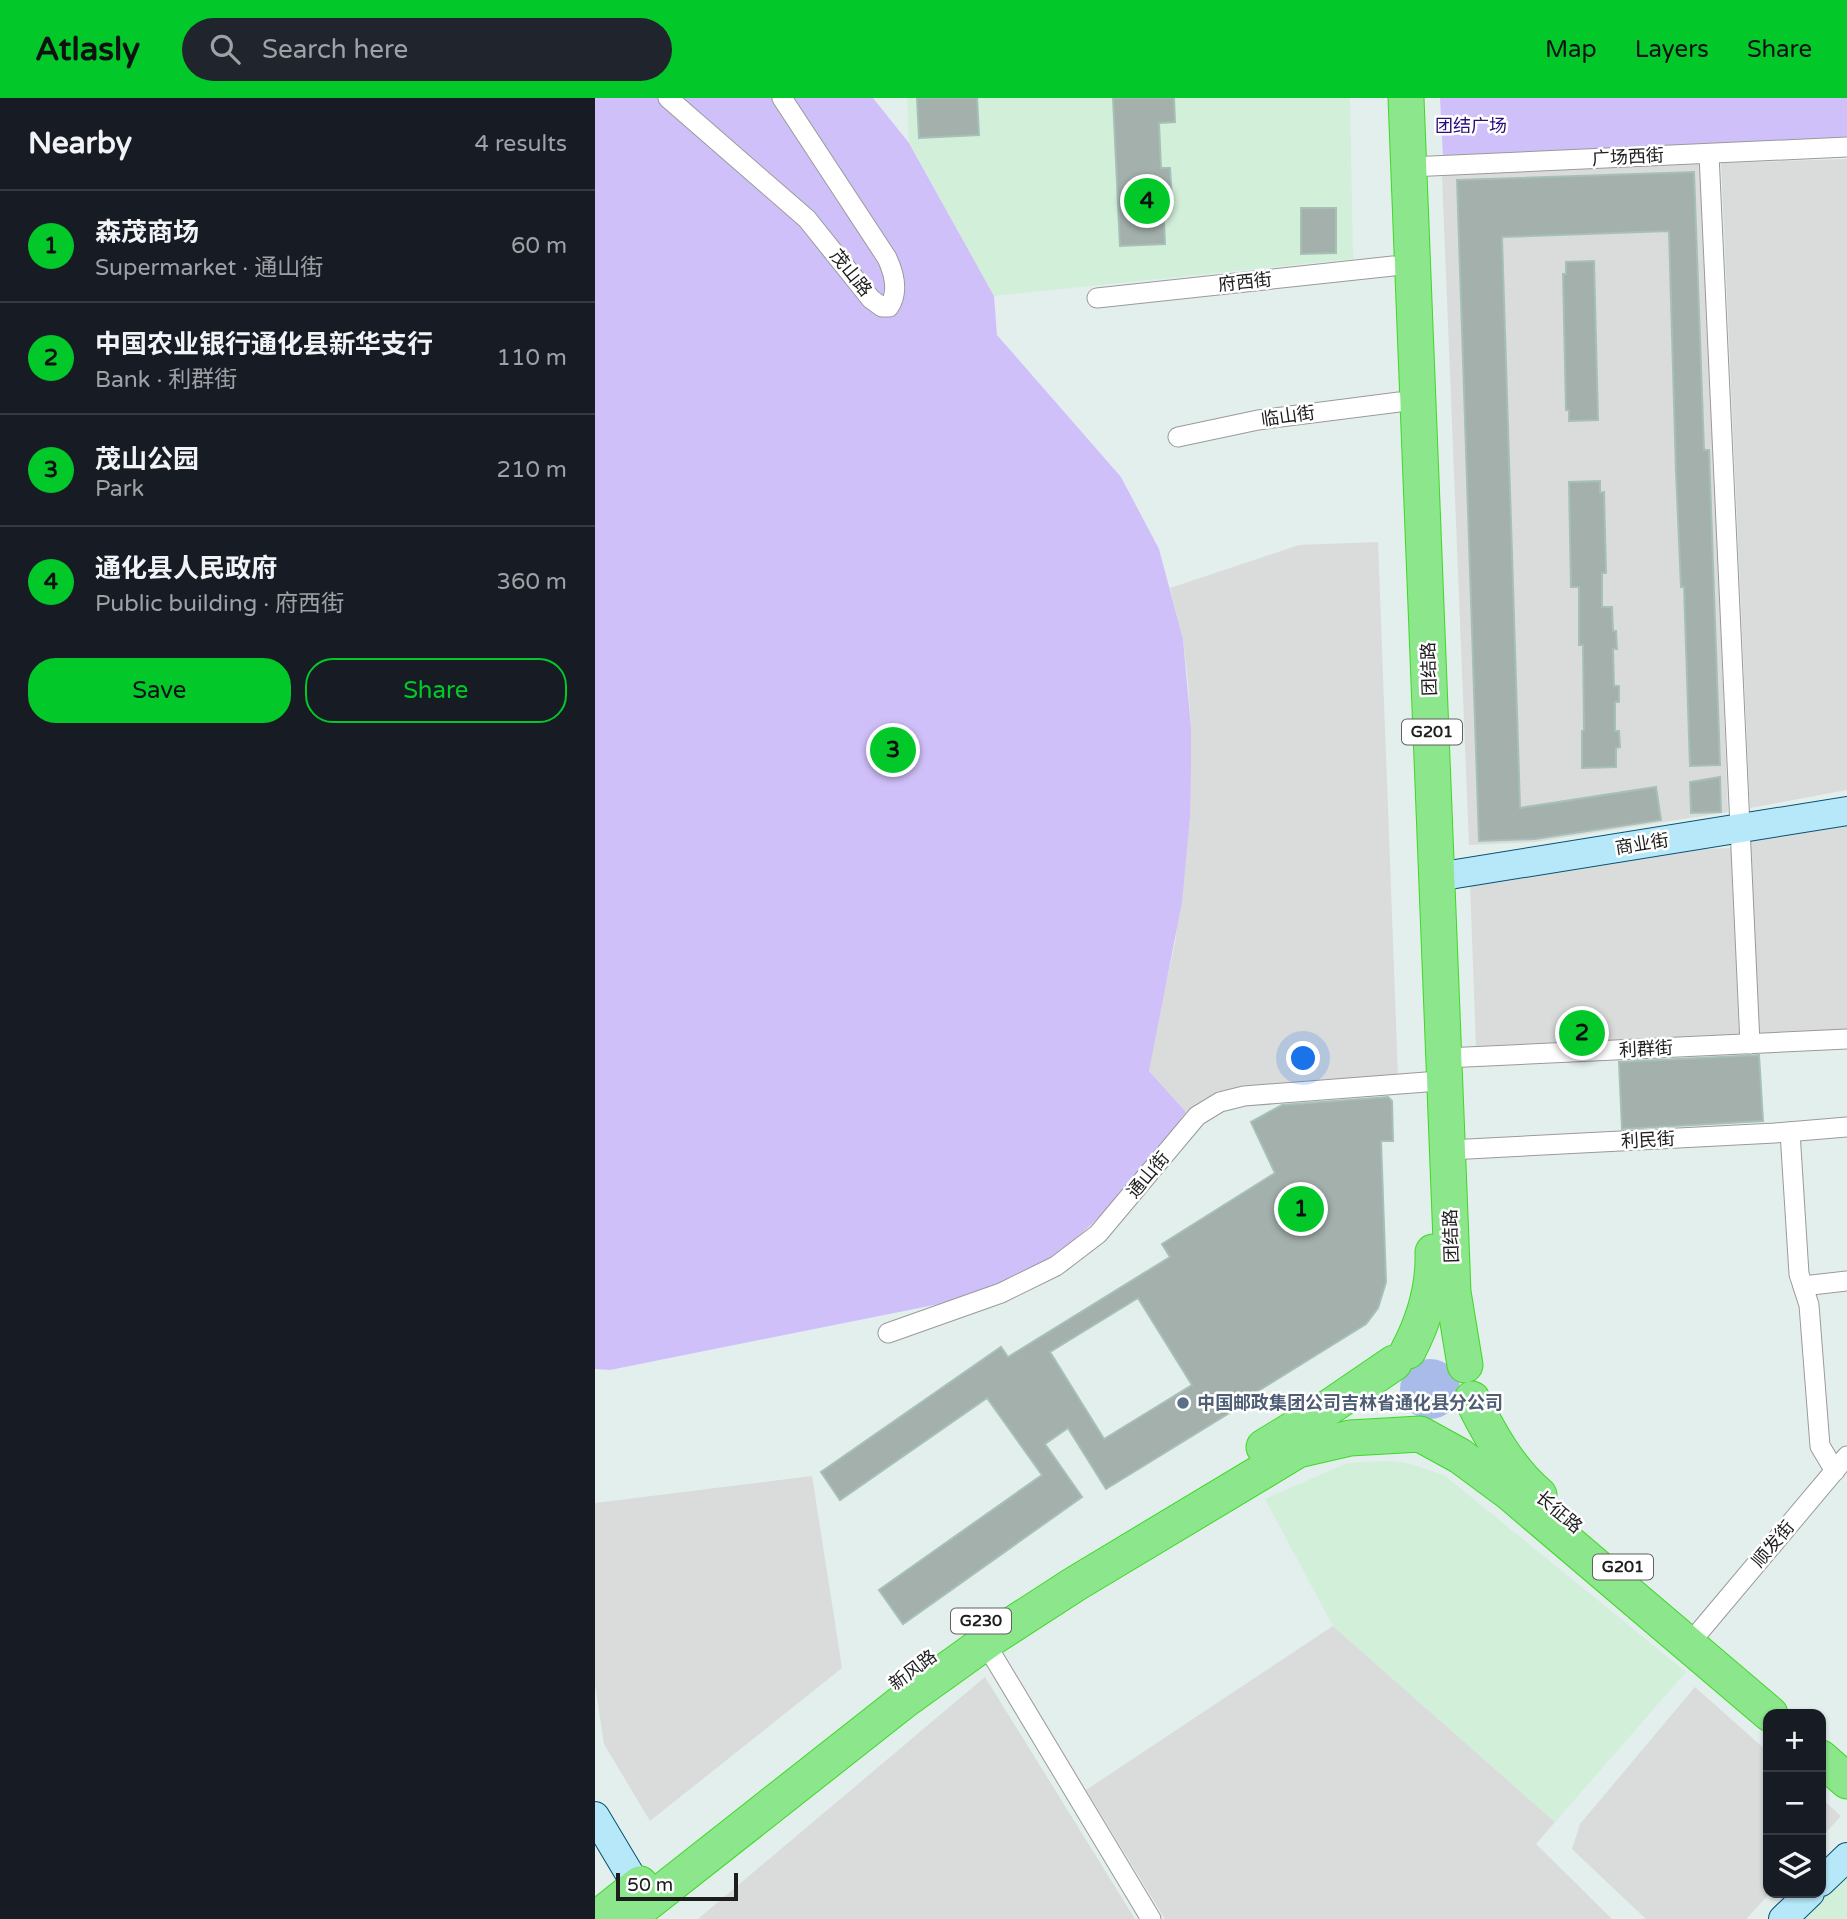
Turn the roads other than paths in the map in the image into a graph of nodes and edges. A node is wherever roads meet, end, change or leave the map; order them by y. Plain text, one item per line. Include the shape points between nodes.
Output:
1 (668, 98) edge
2 (782, 98) edge
3 (1386, 98) edge
4 (1406, 98) edge
5 (1847, 147) edge
6 (1709, 154) junction
7 (1409, 167) junction
8 (1393, 266) junction
9 (1097, 298) dead end
10 (1399, 402) junction
11 (1178, 437) dead end
12 (1847, 811) edge
13 (1740, 828) junction
14 (1437, 877) junction
15 (1847, 1039) edge
16 (1750, 1044) junction
17 (1436, 1070) junction
18 (1847, 1127) edge
19 (1790, 1132) junction
20 (1448, 1150) junction
21 (1847, 1281) edge
22 (1803, 1286) junction
23 (888, 1333) dead end
24 (1401, 1357) junction
25 (1468, 1382) junction
26 (1420, 1434) junction
27 (1841, 1463) edge
28 (1700, 1632) junction
29 (980, 1634) junction
30 (1764, 1709) edge
31 (1792, 1709) edge
32 (1826, 1738) edge
33 (1847, 1756) edge
34 (1826, 1762) edge
35 (1847, 1781) edge
36 (595, 1816) edge
37 (1847, 1857) edge
38 (1826, 1877) edge
39 (1805, 1898) edge
40 (641, 1907) edge
41 (596, 1919) edge
42 (1151, 1919) edge
43 (1783, 1919) edge

1 - 2 street, 茂山路 via 807,219 871,299 889,307 895,287 887,258
3 - 8 highway, 团结路 / G201
4 - 7 highway, 团结路 / G201
5 - 6 street, 广场西街
6 - 7 street, 广场西街
6 - 13 street
7 - 14 highway, 团结路 / G201
8 - 9 street, 府西街
8 - 10 highway, 团结路 / G201
10 - 11 street, 临山街 via 1258,420
10 - 17 highway, 团结路 / G201
12 - 13 street, 商业街
13 - 14 street, 商业街
13 - 16 street
14 - 17 highway, 团结路 / G201
15 - 16 street, 利群街
16 - 17 street, 利群街
17 - 20 highway, 团结路 / G201
17 - 23 street, 通山街 via 1220,1102 1197,1116 1098,1234 1056,1266 1001,1293
17 - 24 highway, 团结路 / G201 via 1433,1271 1424,1317
18 - 19 street, 利民街
19 - 20 street, 利民街
19 - 22 street
20 - 25 highway, 团结路 / G201 via 1453,1292
21 - 22 street
22 - 27 street via 1809,1304 1820,1447
24 - 25 highway via 1417,1348 1436,1347 1457,1357
24 - 26 highway via 1388,1372 1389,1410 1402,1426
24 - 29 highway, 新风路 / G230 via 1331,1406 1065,1567
25 - 26 highway via 1468,1409 1453,1427
25 - 28 highway, 长征路 / G201 via 1499,1448 1531,1489
26 - 29 highway, 新风路 / G230 via 1362,1437 1297,1450 1075,1584
26 - 30 highway, 长征路 / G201 via 1460,1456 1510,1493
27 - 28 street, 顺发街
28 - 31 highway, 长征路 / G201
29 - 40 highway, 新风路 / G230 via 905,1700
29 - 42 street
32 - 33 highway
34 - 35 highway
36 - 40 street
37 - 38 street
39 - 43 street
40 - 41 highway, 新风路 / G230

